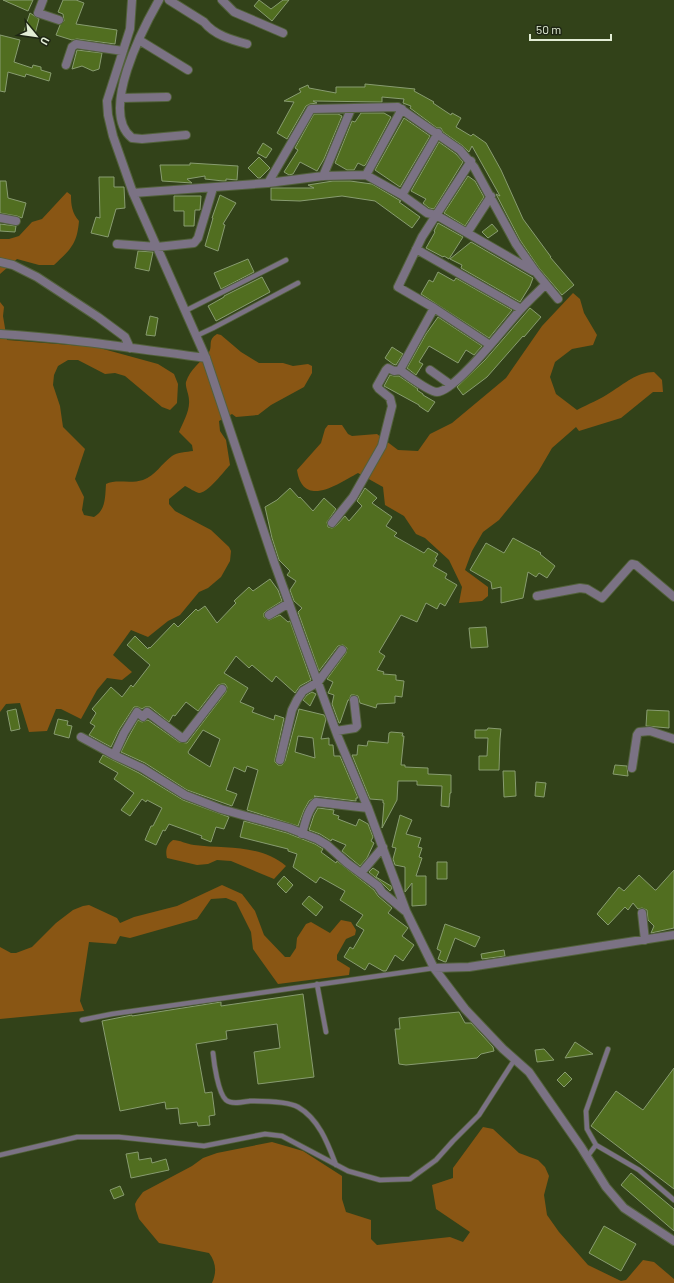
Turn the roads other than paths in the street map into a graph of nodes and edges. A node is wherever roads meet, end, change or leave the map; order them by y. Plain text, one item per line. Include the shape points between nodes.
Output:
1 (43, 0) edge
2 (132, 0) edge
3 (159, 0) edge
4 (169, 0) edge
5 (224, 0) edge
6 (59, 20) dead end
7 (283, 33) dead end
8 (139, 40) junction
9 (246, 44) dead end
10 (123, 51) junction
11 (66, 66) dead end
12 (188, 70) dead end
13 (167, 97) dead end
14 (120, 98) junction
15 (351, 109) junction
16 (402, 109) junction
17 (186, 134) dead end
18 (438, 134) junction
19 (471, 161) junction
20 (366, 175) junction
21 (323, 176) junction
22 (268, 183) junction
23 (213, 188) junction
24 (133, 193) junction
25 (402, 195) junction
26 (491, 196) junction
27 (436, 215) junction
28 (0, 218) edge
29 (16, 221) dead end
30 (466, 234) junction
31 (117, 244) dead end
32 (157, 247) junction
33 (416, 249) junction
34 (286, 260) dead end
35 (0, 262) edge
36 (534, 271) junction
37 (298, 283) dead end
38 (545, 285) junction
39 (558, 299) dead end
40 (434, 308) junction
41 (521, 309) junction
42 (185, 311) junction
43 (0, 334) edge
44 (196, 336) junction
45 (490, 346) junction
46 (130, 348) junction
47 (206, 358) junction
48 (400, 370) junction
49 (430, 370) dead end
50 (451, 385) junction
51 (332, 523) dead end
52 (537, 596) dead end
53 (674, 596) edge
54 (289, 603) junction
55 (269, 615) dead end
56 (342, 650) dead end
57 (318, 682) junction
58 (222, 689) dead end
59 (354, 700) dead end
60 (336, 731) junction
61 (81, 737) dead end
62 (674, 739) edge
63 (114, 755) junction
64 (280, 760) dead end
65 (632, 768) dead end
66 (368, 808) junction
67 (302, 834) junction
68 (383, 847) junction
69 (361, 873) junction
70 (406, 911) junction
71 (642, 913) dead end
72 (674, 935) edge
73 (644, 940) junction
74 (434, 968) junction
75 (317, 984) junction
76 (82, 1020) dead end
77 (326, 1032) dead end
78 (608, 1049) dead end
79 (213, 1053) dead end
80 (515, 1059) junction
81 (596, 1145) junction
82 (0, 1155) edge
83 (587, 1158) junction
84 (336, 1165) junction
85 (674, 1200) edge
86 (674, 1241) edge

1 - 6 street via 38,13
2 - 10 street via 132,22
3 - 8 street via 146,21
4 - 9 street via 204,22 208,28
5 - 7 street via 234,12
8 - 12 street
8 - 14 street via 127,70
10 - 11 street via 76,44 72,47
10 - 24 street via 107,106 113,136
13 - 14 street
14 - 17 street via 121,115 126,131 132,138
15 - 16 street
15 - 21 street
15 - 22 street via 310,109
16 - 18 street
16 - 20 street
18 - 19 street
18 - 25 street
19 - 26 street
19 - 27 street
20 - 21 street
20 - 25 street
21 - 22 street
22 - 23 street
23 - 24 street
23 - 32 street via 197,240 194,243
24 - 32 street
25 - 27 street via 428,213
26 - 30 street
26 - 36 street via 516,244
27 - 30 street
27 - 33 street
28 - 29 street
30 - 36 street
31 - 32 street
32 - 42 street
33 - 40 street via 398,287
33 - 41 street
34 - 42 lane
35 - 46 street via 13,265 37,277 86,309 125,337
36 - 38 street
37 - 44 lane
38 - 39 street
38 - 41 street
40 - 45 street
40 - 48 street
41 - 45 street
42 - 44 street
43 - 46 street
44 - 47 street
45 - 50 street
46 - 47 street
47 - 54 street
48 - 50 street via 434,392
48 - 51 street via 388,368 377,386 390,398 392,406 382,446 352,497
49 - 50 street
52 - 53 street via 580,588 602,598 632,564
54 - 55 street
54 - 57 street
56 - 57 street
57 - 60 street
57 - 64 street via 303,691 292,710
58 - 63 street via 184,738 147,712 143,717 137,712
59 - 60 street via 357,726
60 - 66 street
61 - 63 street
62 - 65 street via 650,731 639,732
63 - 67 street via 142,768 185,796
66 - 67 street via 316,802
66 - 68 street
67 - 69 street via 326,845
68 - 69 street
68 - 70 street
69 - 70 street
70 - 74 street
71 - 73 street
72 - 73 street
73 - 74 street via 469,967
74 - 75 lane
74 - 80 street via 465,1010
75 - 76 lane
75 - 77 lane
78 - 81 lane via 586,1111 587,1129
79 - 84 lane via 222,1094 227,1100 235,1103 282,1103 298,1107 316,1124 329,1146
80 - 83 street via 529,1072
80 - 84 lane via 479,1115 436,1160 410,1179 380,1180
81 - 83 lane
81 - 85 lane via 639,1170
82 - 84 lane via 77,1137 119,1137 204,1146 272,1134 282,1136
83 - 86 street via 624,1208

